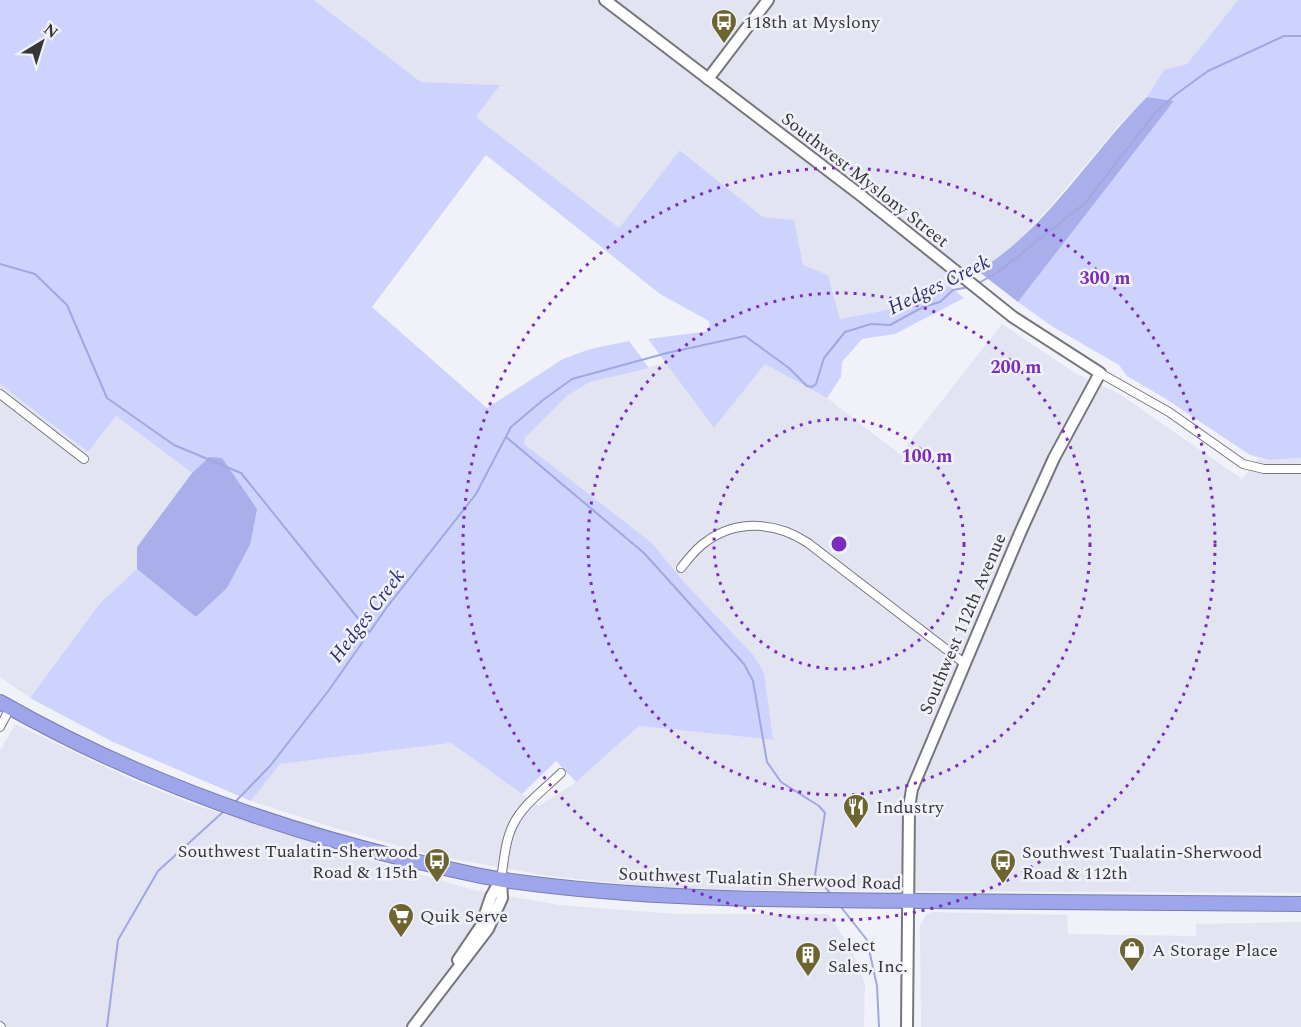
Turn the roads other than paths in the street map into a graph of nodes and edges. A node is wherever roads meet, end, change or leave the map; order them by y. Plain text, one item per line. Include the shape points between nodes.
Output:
1 (604, 0) edge
2 (768, 0) edge
3 (708, 79) junction
4 (1100, 373) junction
5 (0, 394) edge
6 (84, 459) dead end
7 (1301, 469) edge
8 (681, 568) dead end
9 (964, 663) junction
10 (5, 705) edge
11 (0, 727) edge
12 (561, 773) dead end
13 (501, 879) junction
14 (909, 901) junction
15 (1301, 904) edge
16 (413, 1027) edge
17 (907, 1027) edge

1 - 3 street, Southwest Myslony Street
2 - 3 street
3 - 4 street, Southwest Myslony Street via 985,296
4 - 7 street, Southwest Myslony Street via 1168,412 1243,464 1264,469
4 - 9 street, Southwest 112th Avenue via 1054,458
5 - 6 street
8 - 9 street via 718,534 747,525 776,528 799,537
9 - 14 street, Southwest 112th Avenue via 912,789
10 - 11 street
10 - 13 highway, Southwest Tualatin Sherwood Road via 138,770 254,815 353,846
12 - 13 street via 515,820
13 - 14 highway, Southwest Tualatin Sherwood Road via 676,897
13 - 16 street via 501,898 493,921
14 - 15 highway, Southwest Tualatin Sherwood Road
14 - 17 street, Southwest 112th Avenue

